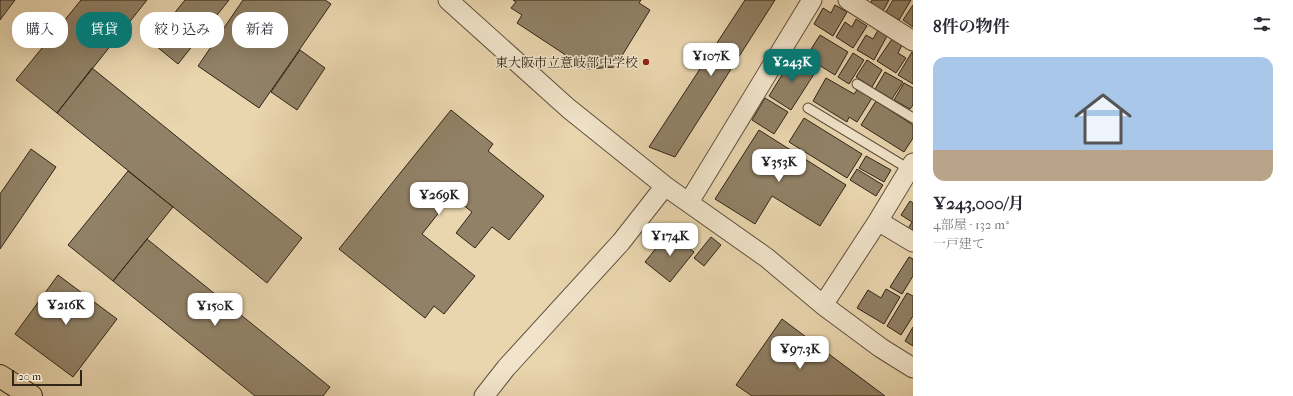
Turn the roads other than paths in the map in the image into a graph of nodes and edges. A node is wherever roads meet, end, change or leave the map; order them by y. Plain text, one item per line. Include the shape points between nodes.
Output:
1 (448, 0) edge
2 (812, 0) edge
3 (848, 0) edge
4 (913, 41) edge
5 (857, 84) dead end
6 (808, 108) dead end
7 (913, 118) edge
8 (911, 166) edge
9 (665, 186) junction
10 (689, 202) junction
11 (878, 221) junction
12 (913, 242) edge
13 (823, 305) junction
14 (913, 368) edge
15 (0, 376) edge
16 (31, 396) edge
17 (484, 396) edge

1 - 9 street via 568,108
2 - 10 street
3 - 4 street
5 - 7 lane
6 - 8 lane
8 - 11 street
9 - 10 street
9 - 17 street via 621,242 506,368
10 - 13 street via 767,258
11 - 12 street
11 - 13 street
13 - 14 street
15 - 16 main road

